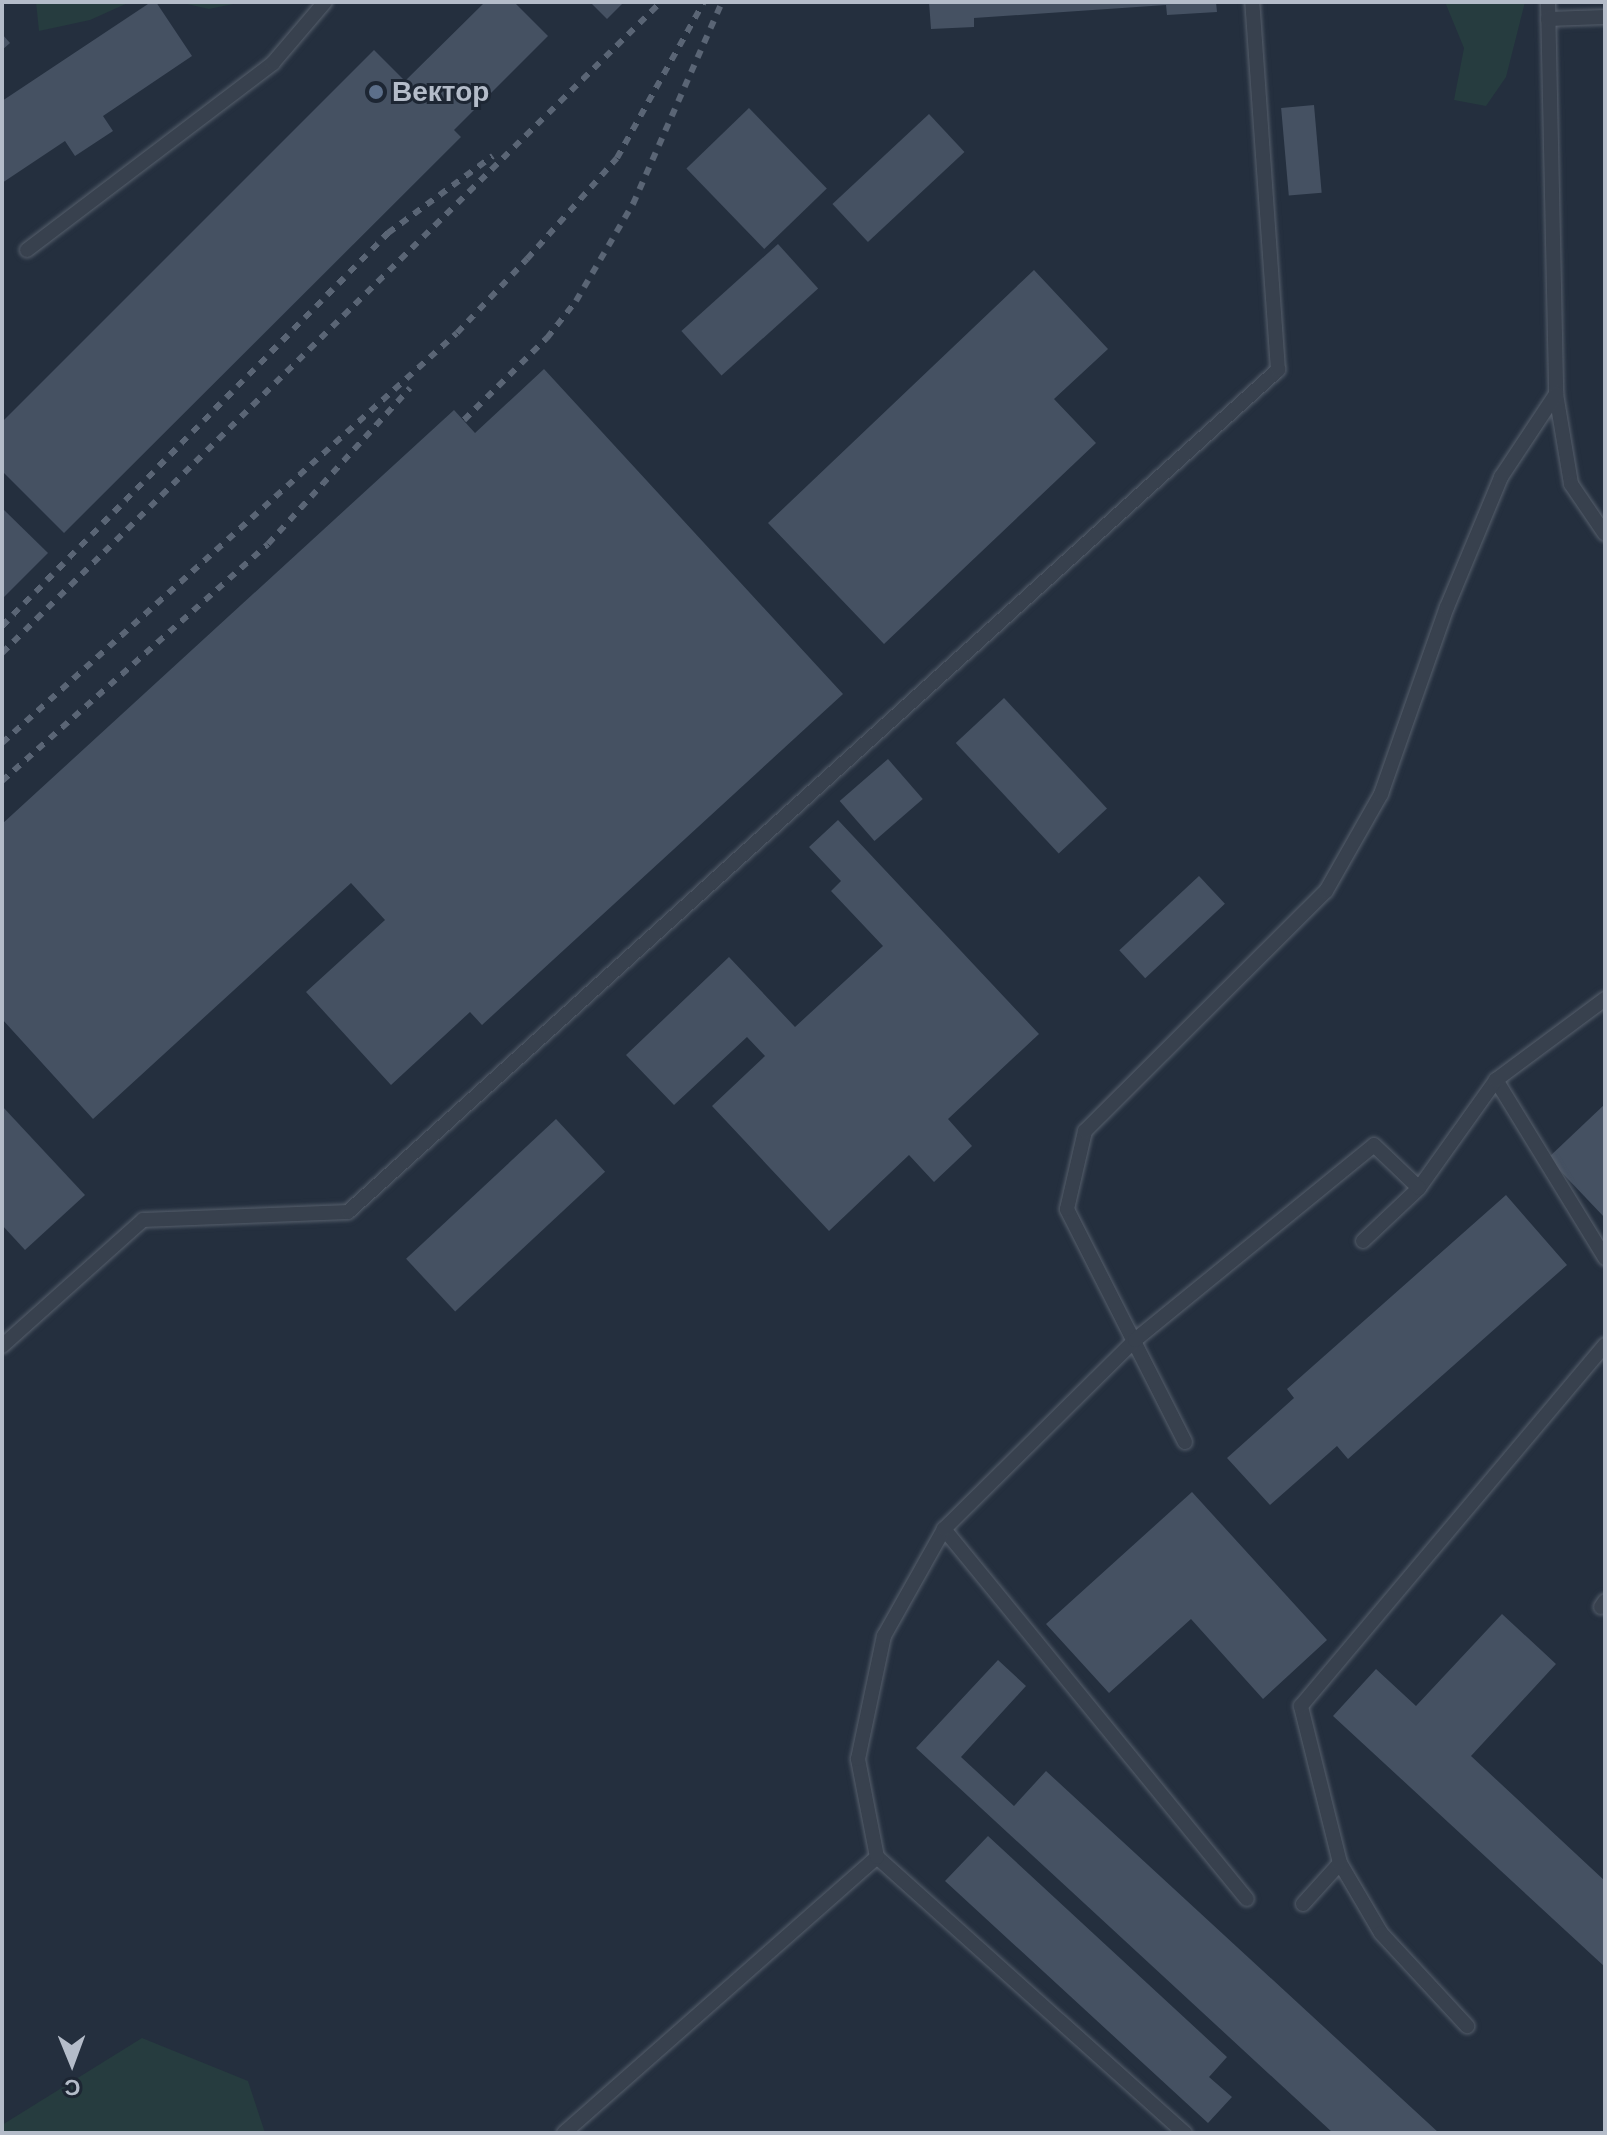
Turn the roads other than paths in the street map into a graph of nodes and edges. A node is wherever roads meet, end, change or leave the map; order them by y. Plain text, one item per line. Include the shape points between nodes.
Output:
1 (325, 2) edge
2 (1252, 2) edge
3 (1548, 2) edge
4 (1605, 17) edge
5 (1548, 19) junction
6 (27, 250) dead end
7 (1556, 394) junction
8 (1605, 534) edge
9 (1605, 999) edge
10 (1496, 1080) junction
11 (1419, 1188) junction
12 (1363, 1241) dead end
13 (1605, 1258) edge
14 (1135, 1340) junction
15 (1605, 1345) edge
16 (2, 1346) edge
17 (1185, 1442) dead end
18 (944, 1529) junction
19 (877, 1857) junction
20 (1340, 1863) junction
21 (1247, 1899) dead end
22 (1303, 1904) dead end
23 (1467, 2026) dead end
24 (564, 2133) edge
25 (1185, 2133) edge

1 - 6 lane via 273,63
2 - 16 lane via 1278,370 348,1212 143,1220
3 - 5 lane
4 - 5 lane
5 - 7 lane
7 - 8 lane via 1571,484
7 - 14 lane via 1501,477 1447,607 1381,794 1326,891 1085,1131 1067,1209
9 - 10 lane
10 - 11 lane
10 - 13 lane
11 - 12 lane
11 - 14 lane via 1374,1145
14 - 17 lane
14 - 18 lane
15 - 20 lane via 1301,1706
18 - 19 lane via 884,1636 861,1743 858,1759
18 - 21 lane
19 - 24 lane
19 - 25 lane
20 - 22 lane
20 - 23 lane via 1381,1933

